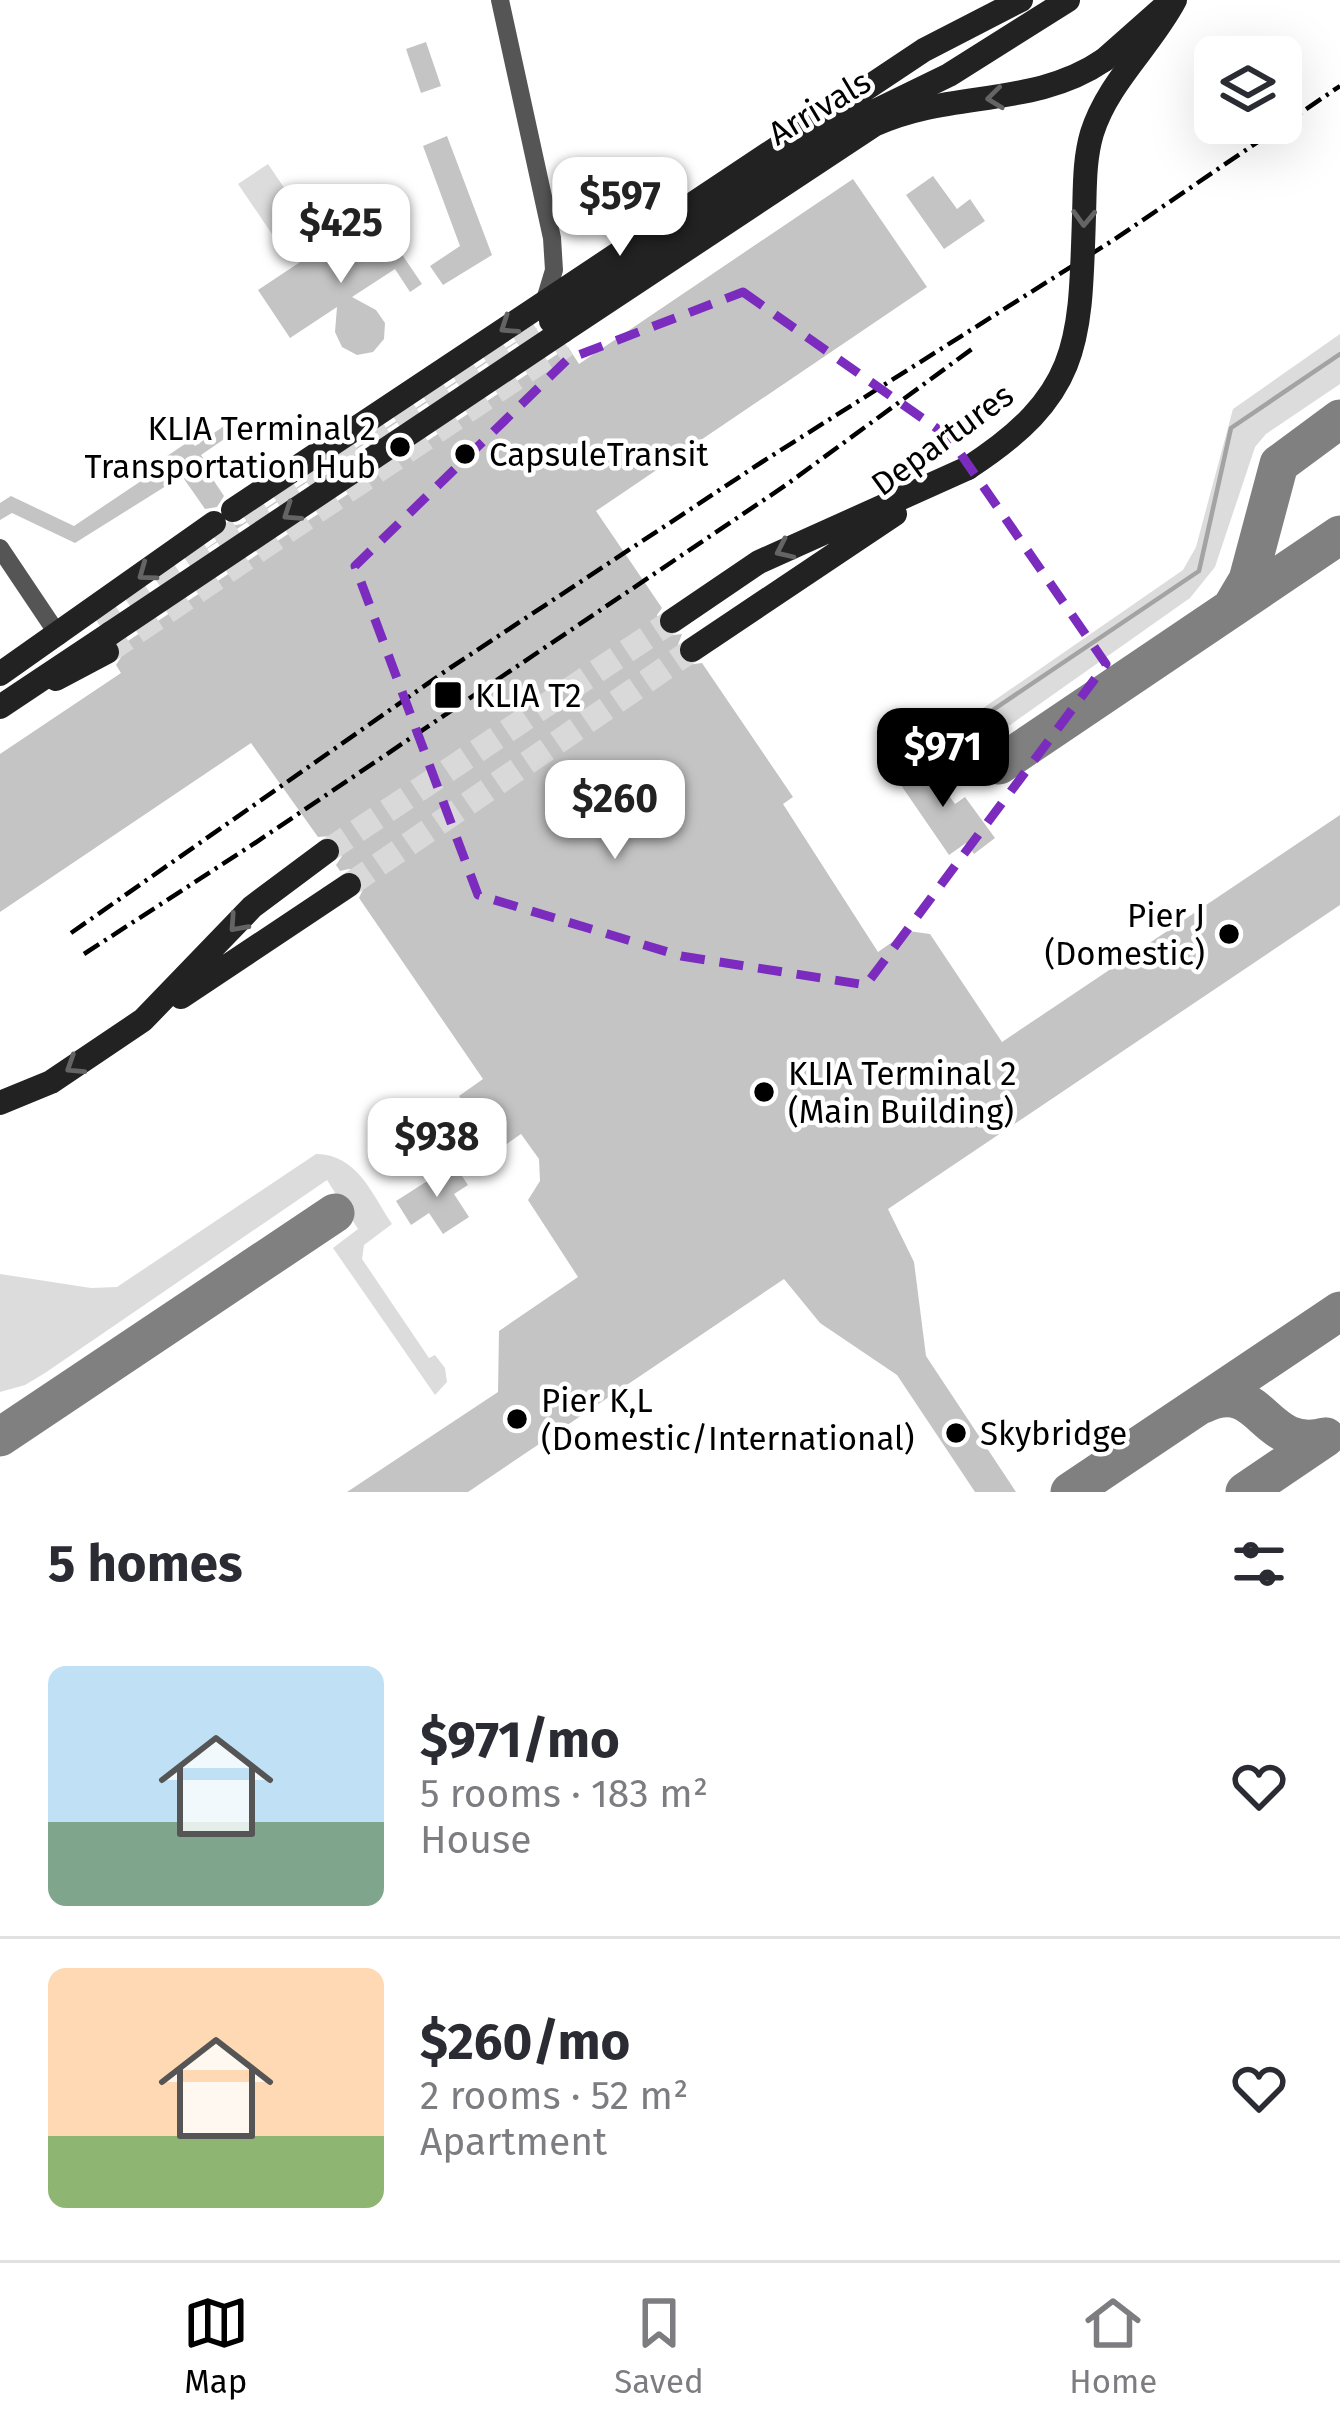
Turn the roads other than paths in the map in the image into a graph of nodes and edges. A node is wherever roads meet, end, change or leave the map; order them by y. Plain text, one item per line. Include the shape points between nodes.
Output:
1 (500, 0) edge
2 (1021, 0) edge
3 (1068, 0) edge
4 (1173, 0) edge
5 (709, 216) junction
6 (547, 312) junction
7 (566, 345) tunnel mouth
8 (968, 468) junction
9 (0, 548) edge
10 (30, 593) junction
11 (112, 598) junction
12 (672, 621) tunnel mouth
13 (98, 623) tunnel mouth
14 (59, 636) junction
15 (692, 650) tunnel mouth
16 (107, 652) tunnel mouth
17 (0, 674) edge
18 (0, 693) edge
19 (0, 707) edge
20 (327, 851) tunnel mouth
21 (350, 885) tunnel mouth
22 (142, 1020) junction
23 (0, 1103) edge

1 - 6 street via 552,238
2 - 6 main road via 885,75
3 - 5 main road, Arrivals via 932,84 851,121
4 -> 8 main road, Departures, bridge via 1093,132 1080,319 1064,374 1026,425
4 -> 19 main road, bridge via 1121,48 1070,80 913,110 847,141
5 - 6 main road, Arrivals
5 - 7 main road, bridge
6 -> 11 main road via 224,517
8 -> 12 main road via 759,562
8 - 15 main road, Departures
9 - 10 street
10 - 11 street via 57,610
10 - 14 street
11 - 14 main road
13 - 18 main road
14 - 17 main road
16 - 18 main road, bridge via 63,676
20 -> 22 main road via 252,907
21 - 22 main road
22 -> 23 main road via 51,1082

